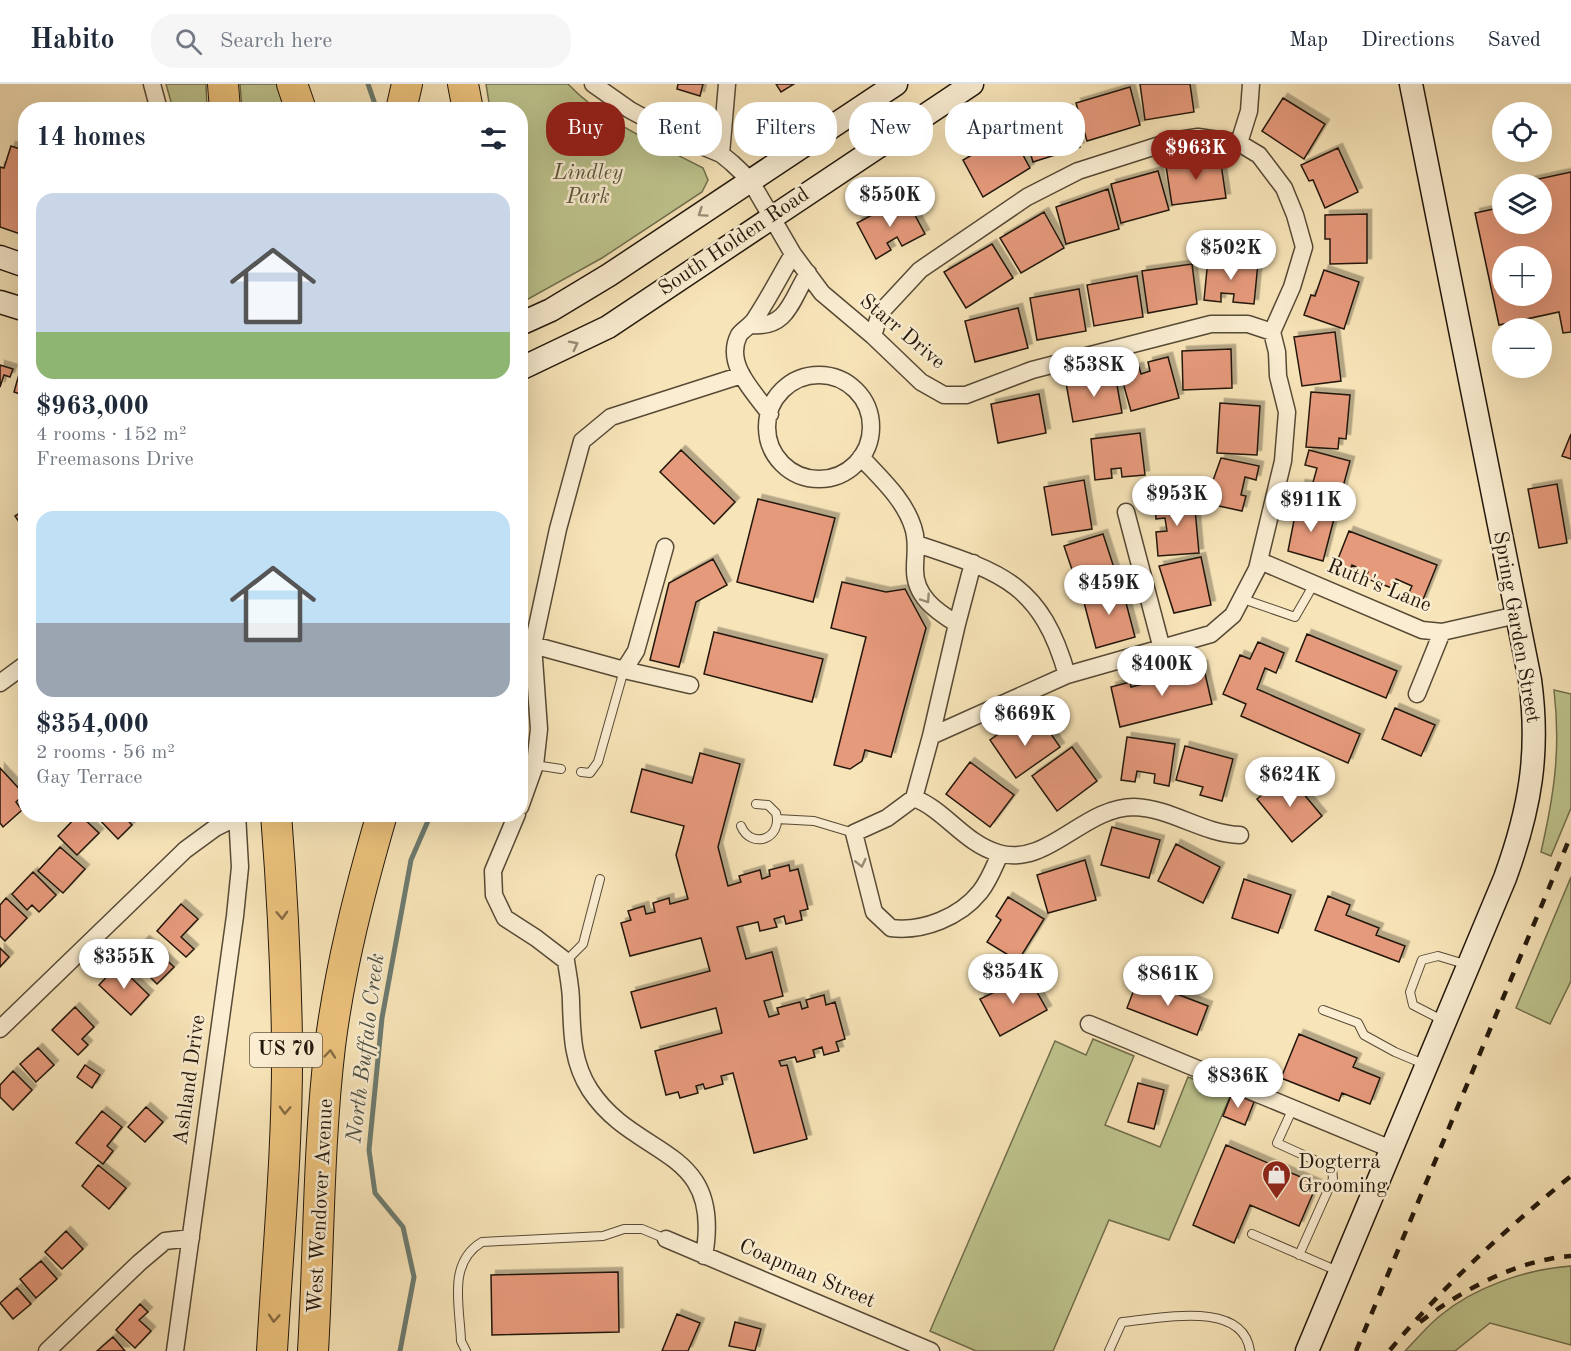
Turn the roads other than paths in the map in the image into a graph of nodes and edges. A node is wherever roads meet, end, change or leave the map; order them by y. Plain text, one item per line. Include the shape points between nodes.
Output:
1 (152, 84) edge
2 (223, 84) edge
3 (292, 84) edge
4 (407, 84) edge
5 (463, 84) edge
6 (593, 84) edge
7 (727, 84) edge
8 (897, 84) edge
9 (972, 84) edge
10 (1251, 84) edge
11 (1411, 84) edge
12 (157, 102) edge
13 (224, 102) edge
14 (298, 102) edge
15 (403, 102) edge
16 (466, 102) edge
17 (637, 114) edge
18 (722, 142) edge
19 (1239, 143) junction
20 (722, 155) edge
21 (750, 180) junction
22 (772, 216) junction
23 (793, 254) junction
24 (0, 257) edge
25 (18, 263) edge
26 (808, 273) junction
27 (0, 302) edge
28 (763, 306) junction
29 (18, 308) edge
30 (780, 319) junction
31 (528, 320) edge
32 (752, 325) junction
33 (1272, 332) junction
34 (873, 336) junction
35 (528, 365) edge
36 (742, 375) junction
37 (770, 414) junction
38 (861, 457) junction
39 (1126, 512) dead end
40 (917, 544) junction
41 (665, 547) dead end
42 (1260, 561) junction
43 (973, 563) junction
44 (1314, 584) junction
45 (1243, 599) junction
46 (1517, 615) junction
47 (957, 624) junction
48 (1442, 632) junction
49 (532, 645) junction
50 (1162, 649) junction
51 (18, 670) edge
52 (624, 670) junction
53 (1067, 675) junction
54 (0, 683) edge
55 (690, 685) dead end
56 (1417, 694) dead end
57 (931, 736) junction
58 (535, 765) junction
59 (561, 769) dead end
60 (581, 772) dead end
61 (528, 785) edge
62 (914, 798) junction
63 (756, 804) dead end
64 (777, 819) junction
65 (226, 822) edge
66 (237, 822) edge
67 (277, 822) edge
68 (285, 822) edge
69 (367, 822) edge
70 (380, 822) edge
71 (514, 822) edge
72 (741, 826) dead end
73 (854, 833) junction
74 (1240, 835) dead end
75 (1000, 854) junction
76 (281, 878) junction
77 (600, 879) dead end
78 (362, 884) junction
79 (566, 961) junction
80 (1468, 965) junction
81 (1323, 1010) dead end
82 (1445, 1021) junction
83 (1089, 1024) dead end
84 (0, 1029) edge
85 (1426, 1065) junction
86 (1293, 1108) junction
87 (1391, 1149) junction
88 (1252, 1234) dead end
89 (191, 1238) junction
90 (666, 1239) joint
91 (1299, 1255) junction
92 (704, 1256) junction
93 (1340, 1272) junction
94 (47, 1351) edge
95 (175, 1351) edge
96 (272, 1351) edge
97 (313, 1351) edge
98 (466, 1351) edge
99 (931, 1351) edge
100 (1110, 1351) edge
101 (1250, 1351) edge
102 (1306, 1351) edge

1 - 12 street
2 - 13 highway
3 - 14 highway
4 - 15 highway
5 - 16 highway
6 - 17 street, Starr Drive
7 - 18 street
8 - 21 main road, South Holden Road
9 - 22 main road, South Holden Road
10 - 19 street via 1249,111
11 - 46 main road, Spring Garden Street
19 - 33 street via 1259,155 1280,181 1304,247
19 - 34 street via 1198,137 1172,141 1078,171 1027,197 920,270 880,313
20 - 21 street, Starr Drive
21 - 22 street, Starr Drive
21 -> 31 main road, South Holden Road via 609,275
22 - 23 street, Starr Drive
35 -> 22 main road, South Holden Road via 608,327
23 - 26 street, Starr Drive
23 - 28 street
24 - 25 main road
26 - 30 street
26 - 34 street, Starr Drive via 822,293
27 - 29 main road
28 - 30 street
28 - 32 street
30 - 32 street via 767,326
32 - 36 street via 740,333 737,342 735,356
33 - 34 street, Starr Drive via 1248,324 1211,324 1032,370 966,395 944,395 921,382
33 - 42 street via 1287,429
36 - 37 street
36 - 49 street via 611,417 582,441
37 - 38 street via 769,443 778,460 792,473 810,480 829,479 847,471
37 - 38 street via 782,391 792,382 813,374 844,380 859,393 868,410 871,429
38 - 40 street via 906,509
39 - 50 street
40 - 43 street
40 -> 47 street via 915,571 920,592 933,609
41 - 52 street via 636,651
42 - 44 street, Ruth's Lane
42 - 45 street
43 - 47 street
43 - 53 street via 1009,581 1033,603 1050,625
44 - 45 lane via 1295,617
44 - 48 street, Ruth's Lane via 1422,630
45 - 50 street via 1233,615 1211,634
46 - 48 street, Ruth's Lane
46 - 80 main road, Spring Garden Street via 1535,715 1532,781 1517,844
47 - 57 street
48 - 56 street
49 - 52 street
49 - 58 street via 538,719
50 - 53 street
51 - 54 street
52 - 55 street
52 - 60 lane via 598,762 590,773
53 - 57 street
57 - 62 street
58 - 59 lane
58 - 61 street
62 - 73 street via 887,818
62 - 75 street via 928,803 957,831
63 - 64 lane via 772,809
64 - 72 lane via 775,831 765,839 748,836
64 - 73 lane via 814,821
65 - 84 street via 185,850
66 - 89 street, Ashland Drive via 240,867 235,916
67 - 76 highway, West Wendover Avenue / US 70
68 - 76 highway
69 - 78 highway
70 - 78 highway, West Wendover Avenue / US 70
71 - 79 street via 493,871 494,895 505,918
73 -> 75 street via 874,912 881,921 897,928 919,927 966,907 987,882
74 - 75 street via 1223,834 1162,812 1133,807 1100,814 1025,855
76 -> 96 highway, West Wendover Avenue / US 70 via 287,1043
77 - 79 lane via 583,944
97 -> 78 highway, West Wendover Avenue / US 70 via 330,1047
79 - 92 street via 570,1033 588,1088 606,1112 628,1131 680,1162 698,1184 706,1207 708,1233
80 - 82 main road, Spring Garden Street
80 - 82 lane via 1438,956 1422,960 1410,992 1413,1005
81 - 85 lane via 1358,1023 1364,1035
82 - 85 main road, Spring Garden Street
83 - 86 street
85 - 87 main road, Spring Garden Street
86 - 87 street
86 - 91 lane via 1277,1143 1332,1168 1333,1179
87 - 93 main road, Spring Garden Street
88 - 91 lane
89 - 94 street via 165,1241
89 - 95 street, Ashland Drive
90 - 92 street, Coapman Street
90 - 98 lane via 642,1229 624,1229 603,1236 482,1242 462,1261 459,1272 461,1341
91 - 93 lane
92 - 99 street, Coapman Street
93 - 102 main road, Spring Garden Street
100 - 101 lane via 1122,1322 1210,1315 1233,1323 1248,1339

